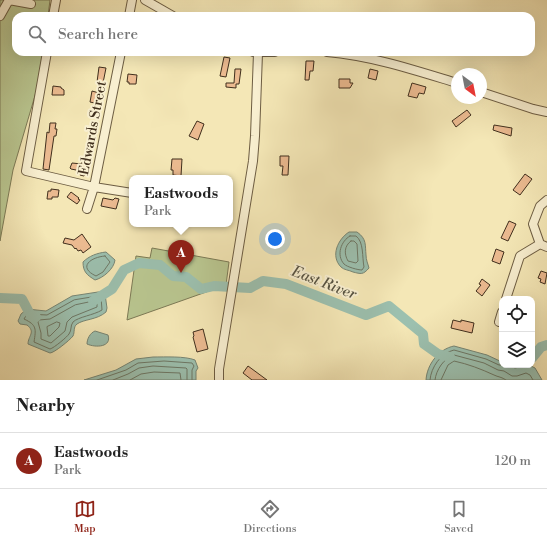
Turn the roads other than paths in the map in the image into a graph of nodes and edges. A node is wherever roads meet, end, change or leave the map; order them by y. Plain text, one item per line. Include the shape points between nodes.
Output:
1 (56, 0) edge
2 (132, 0) edge
3 (145, 0) edge
4 (31, 4) dead end
5 (54, 12) edge
6 (129, 12) edge
7 (166, 12) edge
8 (0, 16) edge
9 (46, 56) edge
10 (120, 56) edge
11 (255, 56) edge
12 (357, 56) edge
13 (451, 81) edge
14 (487, 94) edge
15 (547, 112) edge
16 (94, 188) junction
17 (129, 193) edge
18 (547, 200) edge
19 (87, 209) dead end
20 (543, 246) edge
21 (507, 296) edge
22 (219, 380) edge

1 - 5 street
2 - 6 street
3 - 7 street
4 - 8 street via 10,0
9 - 16 street via 26,171
10 - 16 street, Edwards Street
11 - 22 street via 255,136
12 - 13 street
14 - 15 street
16 - 17 street
16 - 19 street, Edwards Street
18 - 20 street via 540,206 533,224
20 - 21 street via 520,256

